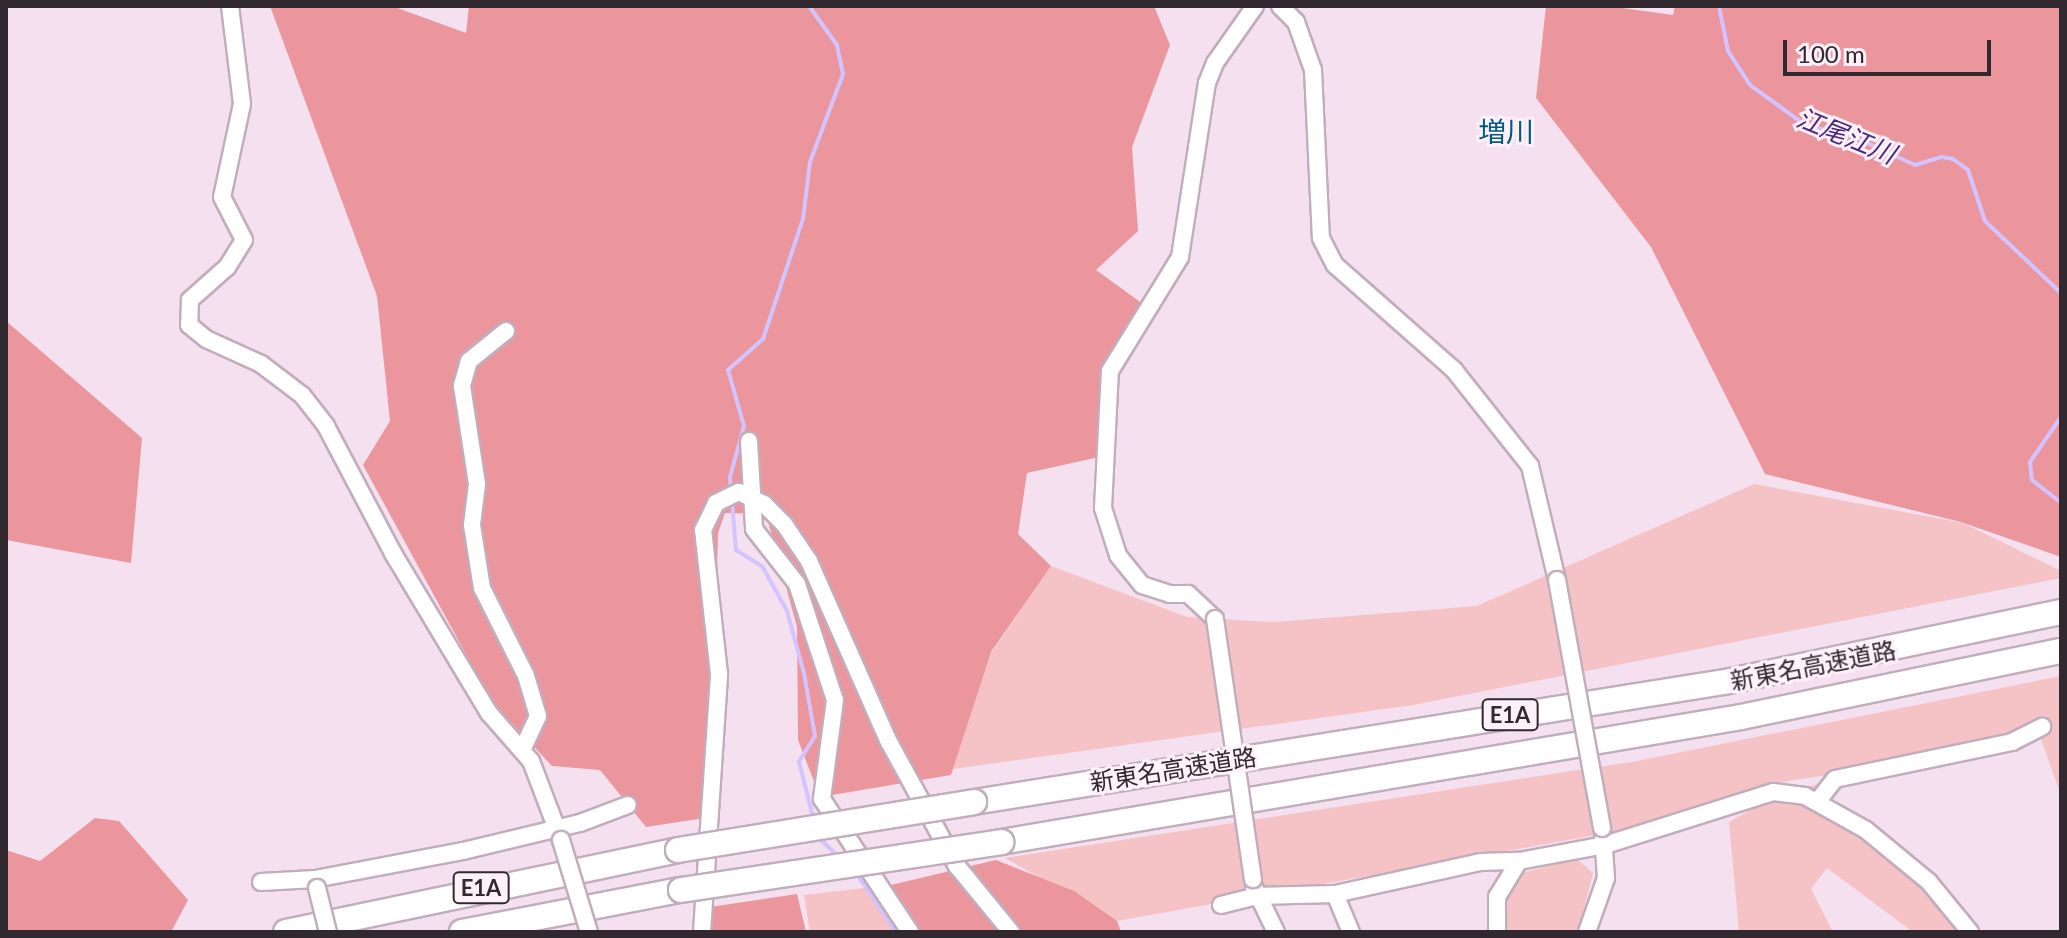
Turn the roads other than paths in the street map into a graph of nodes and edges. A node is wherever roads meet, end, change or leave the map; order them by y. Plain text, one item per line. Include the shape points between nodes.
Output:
1 (230, 6) edge
2 (1255, 6) edge
3 (1280, 6) edge
4 (506, 331) dead end
5 (749, 441) dead end
6 (744, 494) junction
7 (2052, 614) edge
8 (2058, 652) edge
9 (2042, 727) dead end
10 (523, 748) junction
11 (1817, 802) junction
12 (628, 805) dead end
13 (559, 834) junction
14 (1603, 836) junction
15 (1519, 861) junction
16 (261, 882) dead end
17 (316, 883) junction
18 (1255, 888) junction
19 (1335, 894) junction
20 (1221, 905) dead end
21 (286, 932) edge
22 (328, 932) edge
23 (462, 932) edge
24 (589, 932) edge
25 (702, 932) edge
26 (910, 932) edge
27 (1011, 932) edge
28 (1276, 932) edge
29 (1351, 932) edge
30 (1497, 932) edge
31 (1587, 932) edge
32 (1970, 932) edge

1 - 10 street via 242,104 222,197 244,240 227,267 190,300 189,325 206,339 261,364 302,395 326,426 394,555 489,713
2 - 18 street, bridge via 1207,83 1180,257 1110,371 1103,508 1118,555 1142,585 1188,594 1215,619
3 - 14 street, bridge via 1296,22 1313,70 1321,238 1335,265 1454,370 1530,466 1557,580
4 - 10 street via 469,361 462,386 477,484 472,525 482,588 526,676 538,716
5 - 6 street
6 - 25 street via 716,503 703,530 719,674
6 - 26 street via 754,529 797,584 835,700 822,799
6 - 27 street via 784,524 809,561 904,770 957,866
7 - 21 highway, 新東名高速道路 / E1A, bridge via 1730,681 678,850
8 - 23 highway, 新東名高速道路 / E1A, bridge via 1741,717 1001,842 681,890
9 - 11 street via 2012,742 1835,779
10 - 13 street
11 - 14 street via 1773,792
11 - 32 street via 1896,853
12 - 13 street
13 - 17 street
13 - 24 street, bridge
14 - 15 street
14 - 31 street via 1606,878
15 - 19 street via 1481,862
15 - 30 street via 1497,897
16 - 17 street
17 - 22 street, bridge
18 - 19 street
18 - 20 street
18 - 28 street
19 - 29 street

